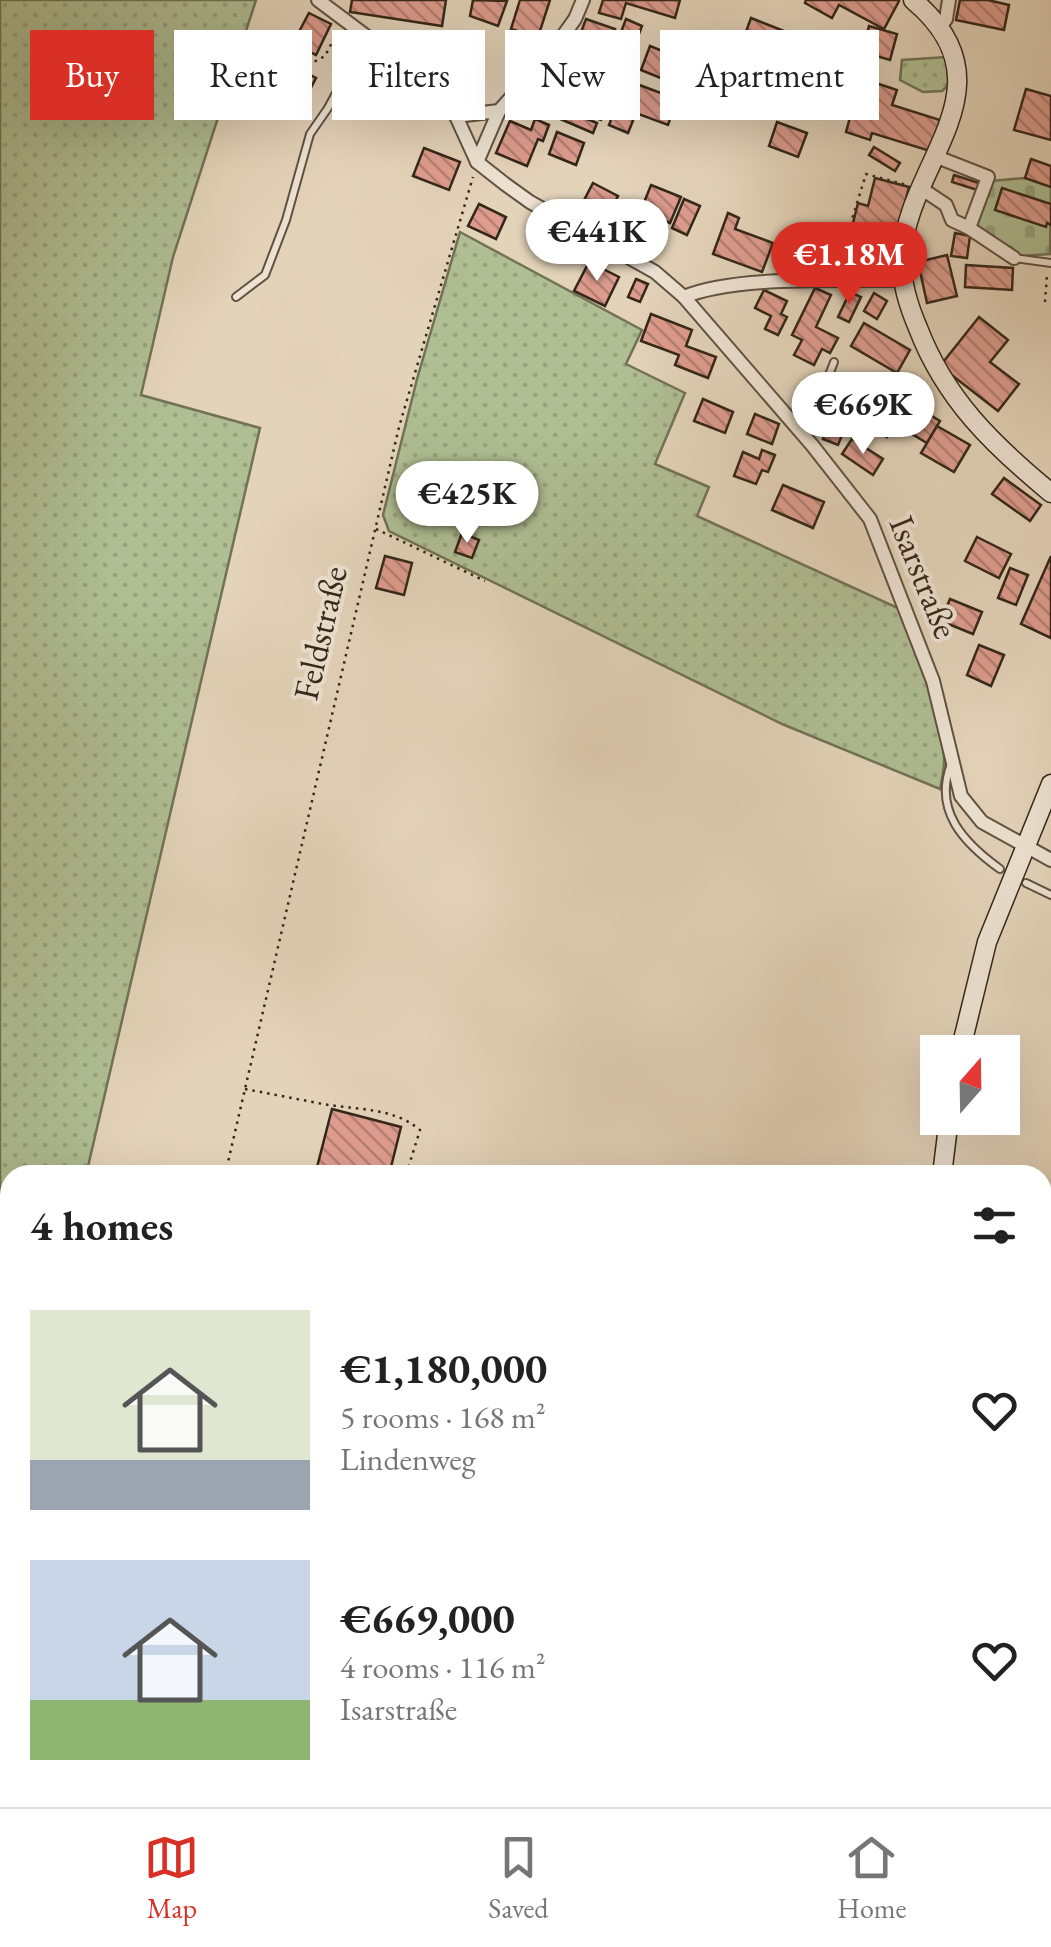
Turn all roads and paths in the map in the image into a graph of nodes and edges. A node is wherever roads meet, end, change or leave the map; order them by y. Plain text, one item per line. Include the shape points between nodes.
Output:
1 (318, 0) edge
2 (584, 0) edge
3 (949, 0) edge
4 (918, 1) edge
5 (346, 18) junction
6 (941, 26) junction
7 (362, 30) edge
8 (312, 63) edge
9 (332, 101) edge
10 (498, 111) junction
11 (485, 113) edge
12 (458, 120) edge
13 (937, 157) junction
14 (477, 162) junction
15 (922, 189) junction
16 (969, 228) junction
17 (789, 238) dead end
18 (1014, 258) joint
19 (1049, 263) edge
20 (904, 280) junction
21 (236, 297) dead end
22 (684, 297) junction
23 (1045, 302) dead end
24 (834, 362) dead end
25 (796, 426) junction
26 (1051, 493) edge
27 (375, 529) junction
28 (485, 581) dead end
29 (951, 762) junction
30 (1051, 784) edge
31 (1025, 844) junction
32 (1051, 860) edge
33 (1000, 869) dead end
34 (1026, 883) dead end
35 (1051, 895) edge
36 (964, 1035) edge
37 (246, 1089) junction
38 (947, 1135) edge
39 (227, 1165) edge
40 (409, 1165) edge
41 (943, 1165) edge

1 - 5 street, Isarstraße
2 - 10 street via 553,50
3 - 6 street
4 - 6 main road
5 - 7 street, Isarstraße
5 - 8 path via 325,56
6 - 13 main road via 952,48 956,87
9 - 21 lane via 310,134 265,274
10 - 11 street
10 - 14 street
12 - 14 street, Isarstraße
13 - 15 main road
13 - 16 street via 988,176
14 - 22 street, Isarstraße via 530,202 655,272
14 - 27 path, Feldstraße
15 - 16 street
15 - 17 path via 866,174 848,232
15 - 20 main road via 904,242
16 - 18 street
18 - 19 lane
19 - 23 path
20 - 22 street via 784,282 702,289
20 - 26 main road via 924,346 953,397
22 - 25 street, Isarstraße
24 - 25 lane via 822,393
25 - 29 street, Isarstraße via 870,519 933,680
27 - 28 path
27 - 37 path, Feldstraße
29 - 31 street, Isarstraße via 961,796 982,822
29 - 33 lane, Isarstraße via 944,781 947,811 970,846
30 - 31 main road
31 - 32 street, Isarstraße
31 - 36 main road via 987,942
34 - 35 lane
37 - 39 path, Feldstraße
37 - 40 path via 408,1120 420,1130
38 - 41 main road

